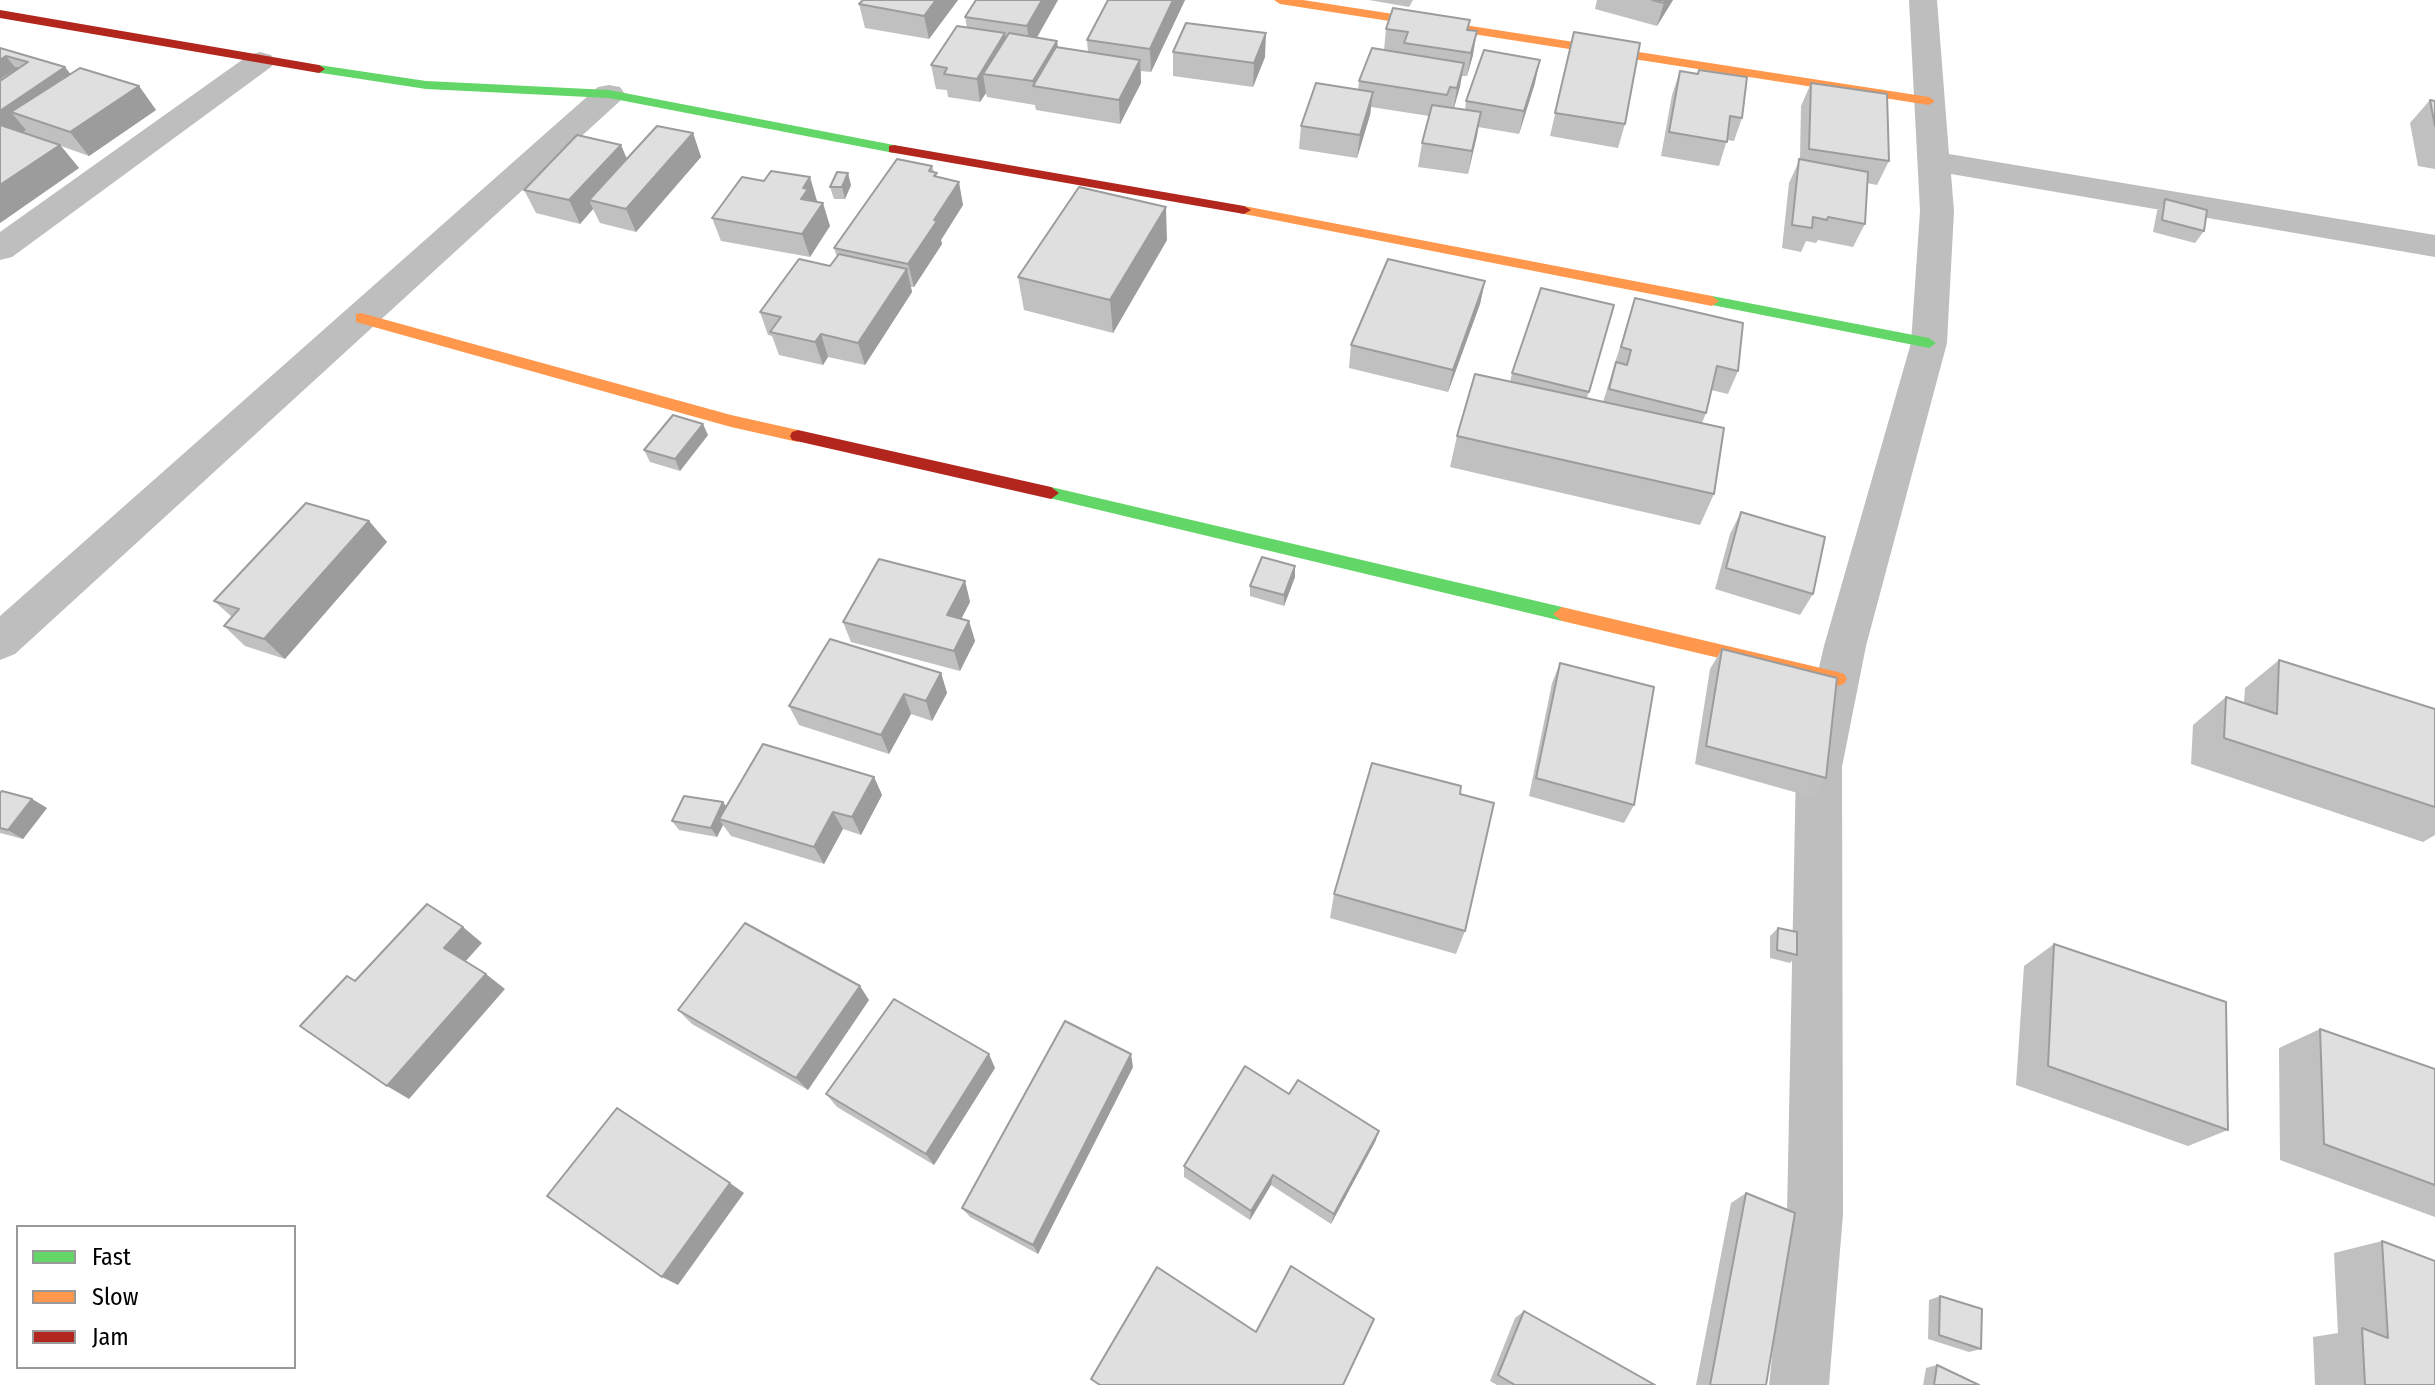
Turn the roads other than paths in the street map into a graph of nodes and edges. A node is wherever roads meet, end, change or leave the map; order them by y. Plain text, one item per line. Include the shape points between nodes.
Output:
1 (1280, 0) edge
2 (1923, 0) edge
3 (0, 14) edge
4 (260, 61) junction
5 (609, 94) junction
6 (1929, 101) junction
7 (1933, 161) junction
8 (2435, 246) edge
9 (0, 249) edge
10 (361, 318) junction
11 (1929, 343) junction
12 (0, 642) edge
13 (1838, 679) junction
14 (1799, 1385) edge

1 - 6 street
2 - 6 street
3 - 4 street
4 - 5 street via 426,85
4 - 9 street
5 - 10 street
5 - 11 street
6 - 7 street
7 - 8 street
7 - 11 street via 1937,211
10 - 12 street
10 - 13 street via 731,421
11 - 13 street
13 - 14 street via 1819,767 1815,1214

